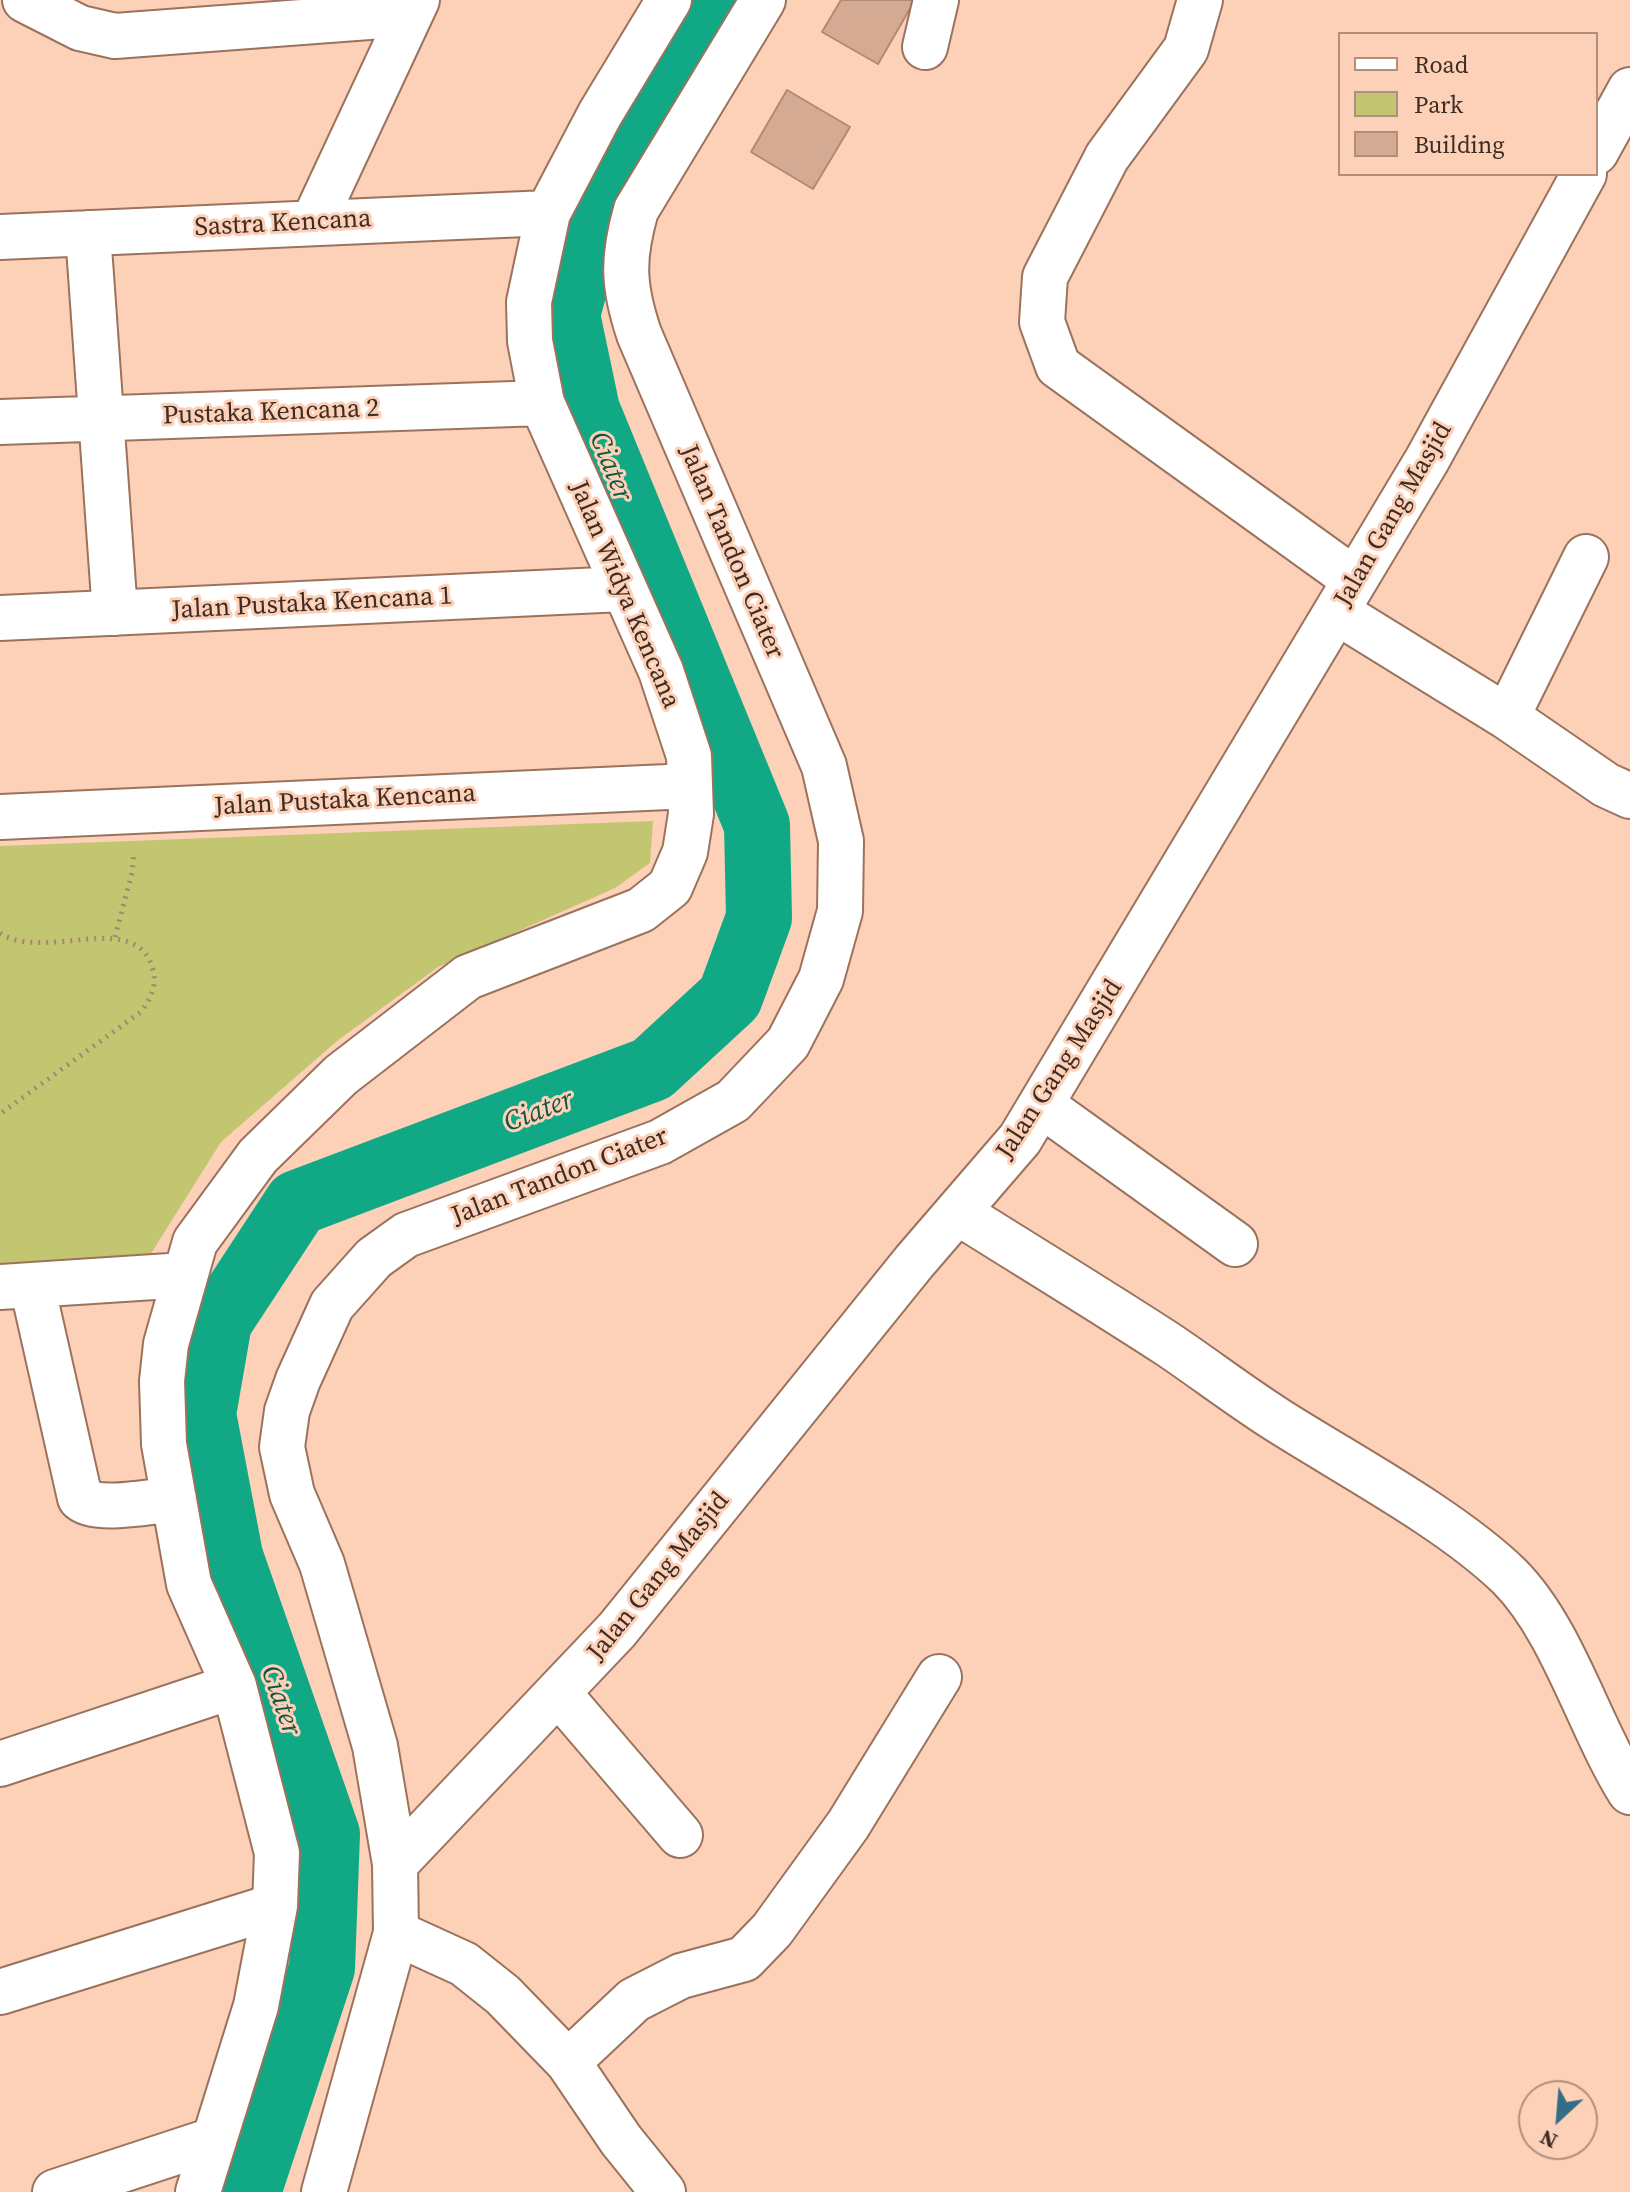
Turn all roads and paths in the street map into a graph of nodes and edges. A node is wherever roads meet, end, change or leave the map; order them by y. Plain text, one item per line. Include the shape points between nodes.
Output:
1 (25, 0) edge
2 (669, 0) edge
3 (763, 0) edge
4 (936, 0) edge
5 (1200, 0) edge
6 (413, 7) edge
7 (925, 47) dead end
8 (1630, 90) edge
9 (1598, 148) edge
10 (1583, 176) edge
11 (548, 213) junction
12 (313, 223) junction
13 (6, 231) edge
14 (88, 233) junction
15 (542, 403) junction
16 (101, 418) junction
17 (0, 422) edge
18 (1586, 557) dead end
19 (623, 589) junction
20 (1346, 596) junction
21 (115, 613) junction
22 (0, 618) edge
23 (1507, 717) junction
24 (690, 786) junction
25 (1630, 796) edge
26 (129, 811) junction
27 (0, 817) edge
28 (0, 933) edge
29 (115, 937) junction
30 (1043, 1106) junction
31 (0, 1114) edge
32 (959, 1213) junction
33 (1235, 1244) dead end
34 (185, 1275) junction
35 (16, 1286) edge
36 (174, 1499) junction
37 (939, 1677) dead end
38 (234, 1686) junction
39 (560, 1695) junction
40 (0, 1764) edge
41 (1630, 1792) edge
42 (680, 1835) dead end
43 (395, 1864) junction
44 (275, 1906) junction
45 (396, 1933) junction
46 (0, 1992) edge
47 (568, 2062) junction
48 (213, 2140) junction
49 (332, 2190) edge
50 (55, 2192) edge
51 (198, 2192) edge
52 (663, 2192) edge

1 - 6 street via 80,28 115,36
2 - 11 street, Jalan Widya Kencana
3 - 43 street, Jalan Tandon Ciater via 636,210 627,243 626,283 639,334 824,766 841,841 840,911 821,979 788,1043 733,1101 660,1142 406,1235 350,1282 312,1344 287,1411 282,1447 292,1494 322,1564 375,1746
4 - 7 street
5 - 20 street via 1186,49 1107,157 1045,277 1042,322 1058,366
6 - 12 street
8 - 9 street
10 - 20 street, Jalan Gang Masjid
11 - 12 street, Sastra Kencana
11 - 15 street, Jalan Widya Kencana via 529,302
12 - 14 street, Sastra Kencana
13 - 14 street, Sastra Kencana
14 - 16 street
15 - 16 street, Pustaka Kencana 2
15 - 19 street, Jalan Widya Kencana
16 - 17 street, Pustaka Kencana 2
16 - 21 street
18 - 23 street
19 - 21 street, Jalan Pustaka Kencana 1
19 - 24 street, Jalan Widya Kencana via 661,671 689,756
20 - 23 street
20 - 30 street, Jalan Gang Masjid
21 - 22 street, Jalan Pustaka Kencana 1
23 - 25 street
24 - 26 street, Jalan Pustaka Kencana
24 - 34 street, Jalan Widya Kencana via 685,852 670,887 641,910 468,977 341,1075 258,1156 195,1242
26 - 27 street, Jalan Pustaka Kencana
26 - 29 path via 132,873
28 - 29 path via 41,945
29 - 31 path via 140,948 149,959 154,973 150,1000
30 - 32 street, Jalan Gang Masjid
30 - 33 street
32 - 39 street, Jalan Gang Masjid
32 - 41 street via 1405,1500 1510,1577 1538,1613
34 - 35 street
34 - 36 street, Jalan Widya Kencana via 162,1381 164,1444
35 - 36 street via 80,1498 99,1506
36 - 38 street, Jalan Widya Kencana via 189,1584
37 - 47 street via 848,1825 772,1930 744,1959 681,1976 634,2000
38 - 40 street
38 - 44 street, Jalan Widya Kencana via 277,1853
39 - 42 street
39 - 43 street, Jalan Gang Masjid
43 - 45 street, Jalan Tandon Ciater
44 - 46 street
44 - 48 street, Jalan Widya Kencana via 256,2006
45 - 47 street via 464,1964 503,1995
45 - 49 street, Jalan Tandon Ciater
47 - 52 street
48 - 50 street
48 - 51 street, Jalan Widya Kencana

